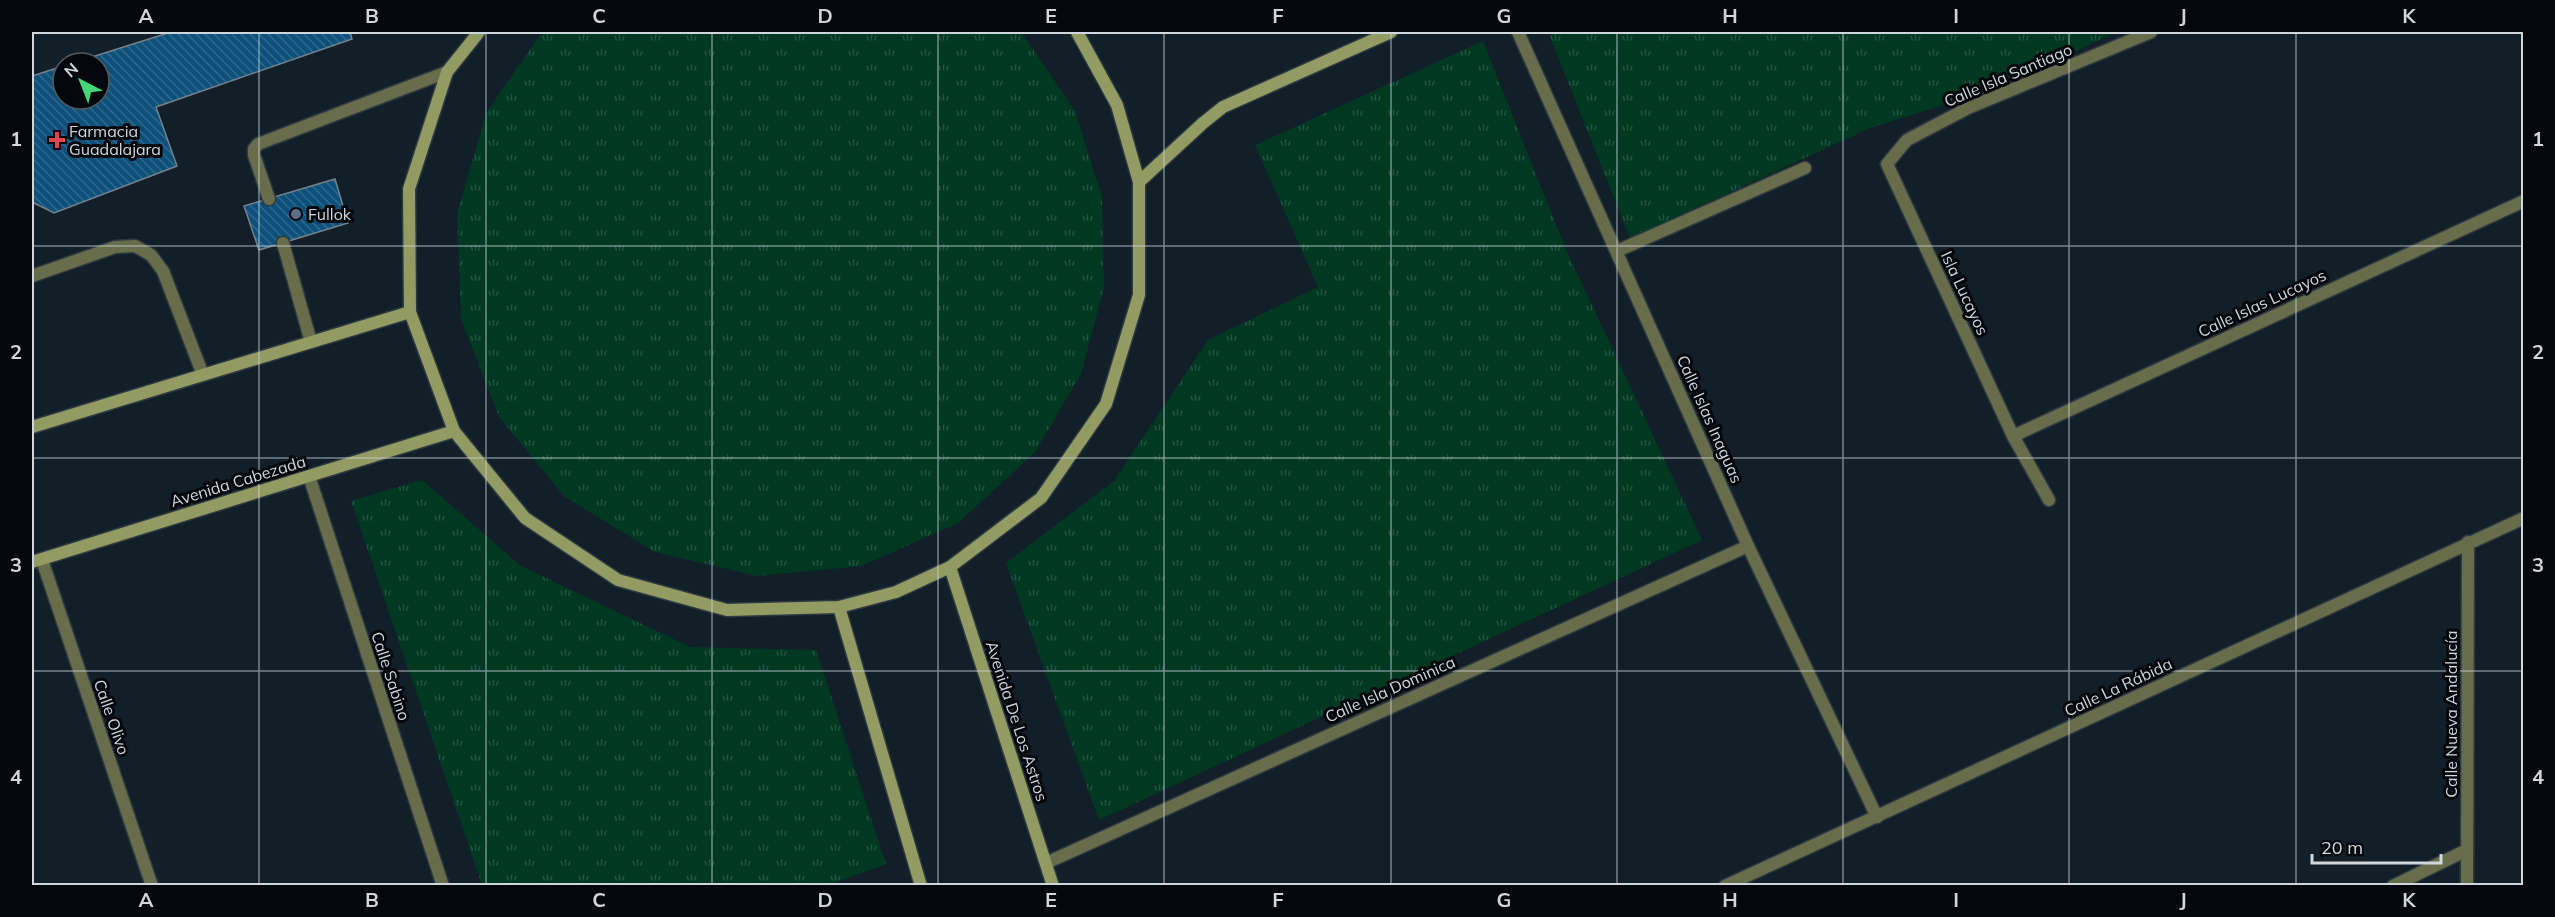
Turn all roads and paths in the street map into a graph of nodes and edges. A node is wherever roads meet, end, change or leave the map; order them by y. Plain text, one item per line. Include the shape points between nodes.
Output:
1 (479, 32) edge
2 (1093, 32) edge
3 (1391, 32) edge
4 (1518, 32) edge
5 (2151, 32) edge
6 (1078, 33) edge
7 (447, 72) junction
8 (1887, 164) joint
9 (1805, 168) dead end
10 (1139, 182) junction
11 (269, 199) dead end
12 (2523, 201) edge
13 (283, 243) dead end
14 (1617, 251) junction
15 (32, 276) edge
16 (410, 312) junction
17 (311, 342) junction
18 (203, 375) junction
19 (32, 427) edge
20 (454, 431) junction
21 (2013, 436) junction
22 (309, 476) junction
23 (2049, 500) dead end
24 (2523, 518) edge
25 (2468, 542) junction
26 (1748, 546) junction
27 (37, 561) edge
28 (950, 567) junction
29 (839, 607) junction
30 (1877, 817) junction
31 (2467, 850) junction
32 (1046, 863) junction
33 (152, 885) edge
34 (442, 885) edge
35 (921, 885) edge
36 (1053, 885) edge
37 (1725, 885) edge
38 (2393, 885) edge
39 (2468, 885) edge

1 - 7 main road
2 - 6 main road
3 - 10 main road via 1223,107
4 - 14 street, Calle Islas Inaguas
5 - 8 street, Calle Isla Santiago via 1968,108 1907,140
6 - 10 main road via 1117,105
7 - 11 street via 258,144 254,155
7 - 16 main road via 409,189
8 - 21 street, Isla Lucayos
9 - 14 street
10 - 28 main road via 1139,295 1106,404 1041,498
12 - 21 street, Calle Islas Lucayos
13 - 17 street
14 - 26 street, Calle Islas Inaguas
15 - 18 street via 115,247 135,246 151,255 163,271
16 - 17 main road
16 - 20 main road
17 - 18 main road
18 - 19 main road
20 - 22 main road, Avenida Cabezada
20 - 29 main road via 525,518 618,580 727,610
21 - 23 street, Isla Lucayos
22 - 27 main road, Avenida Cabezada
22 - 34 street, Calle Sabino
24 - 25 street, Calle La Rábida
25 - 30 street, Calle La Rábida
25 - 31 street, Calle Nueva Andalucía
26 - 30 street, Calle Islas Inaguas
26 - 32 street, Calle Isla Dominica
27 - 33 street, Calle Olivo
28 - 29 main road via 896,592
28 - 32 main road, Avenida De Los Astros
29 - 35 main road
30 - 37 street, Calle La Rábida
31 - 38 street
31 - 39 street, Calle Nueva Andalucía
32 - 36 main road, Avenida De Los Astros

